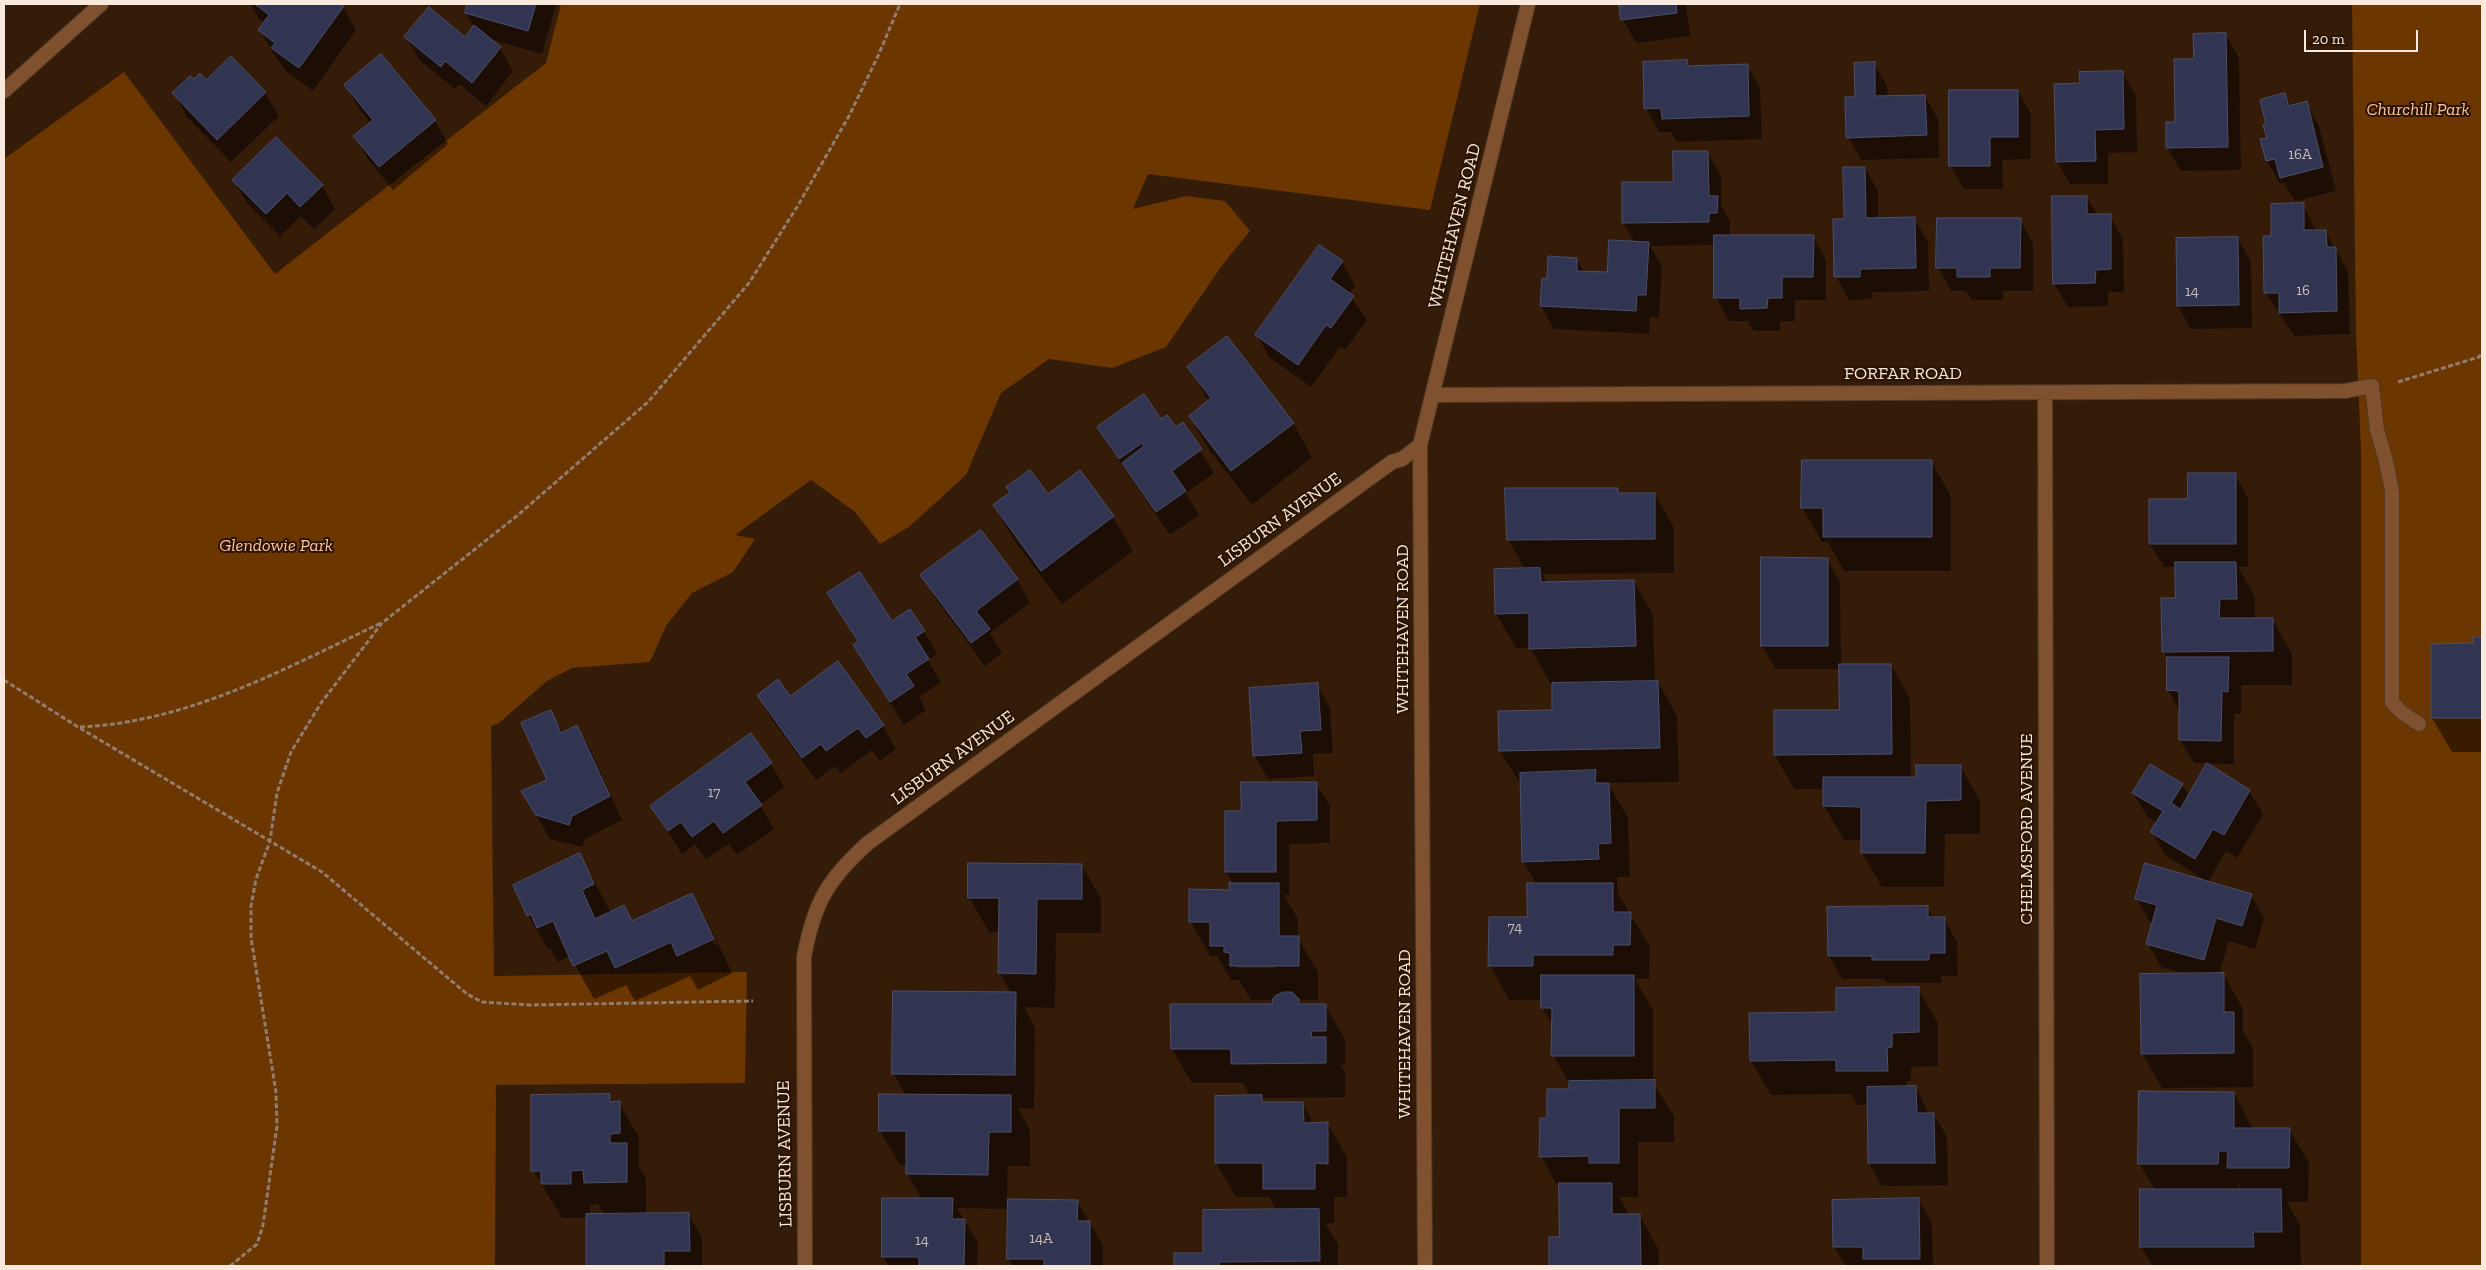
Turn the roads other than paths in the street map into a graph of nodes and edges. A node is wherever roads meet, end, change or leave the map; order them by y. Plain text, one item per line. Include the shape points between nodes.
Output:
1 (101, 4) edge
2 (1528, 4) edge
3 (4, 91) edge
4 (2045, 393) junction
5 (1434, 395) junction
6 (1420, 445) junction
7 (2419, 724) dead end
8 (805, 1266) edge
9 (1425, 1266) edge
10 (2047, 1266) edge

1 - 3 street
2 - 5 street, WHITEHAVEN ROAD
4 - 5 street, FORFAR ROAD
4 - 7 street, FORFAR ROAD via 2344,391 2372,386 2377,430 2392,491 2392,702
4 - 10 street, CHELMSFORD AVENUE
5 - 6 street, WHITEHAVEN ROAD
6 - 8 street, LISBURN AVENUE via 1402,459 1392,462 868,843 844,864 824,891 811,921 804,957
6 - 9 street, WHITEHAVEN ROAD

